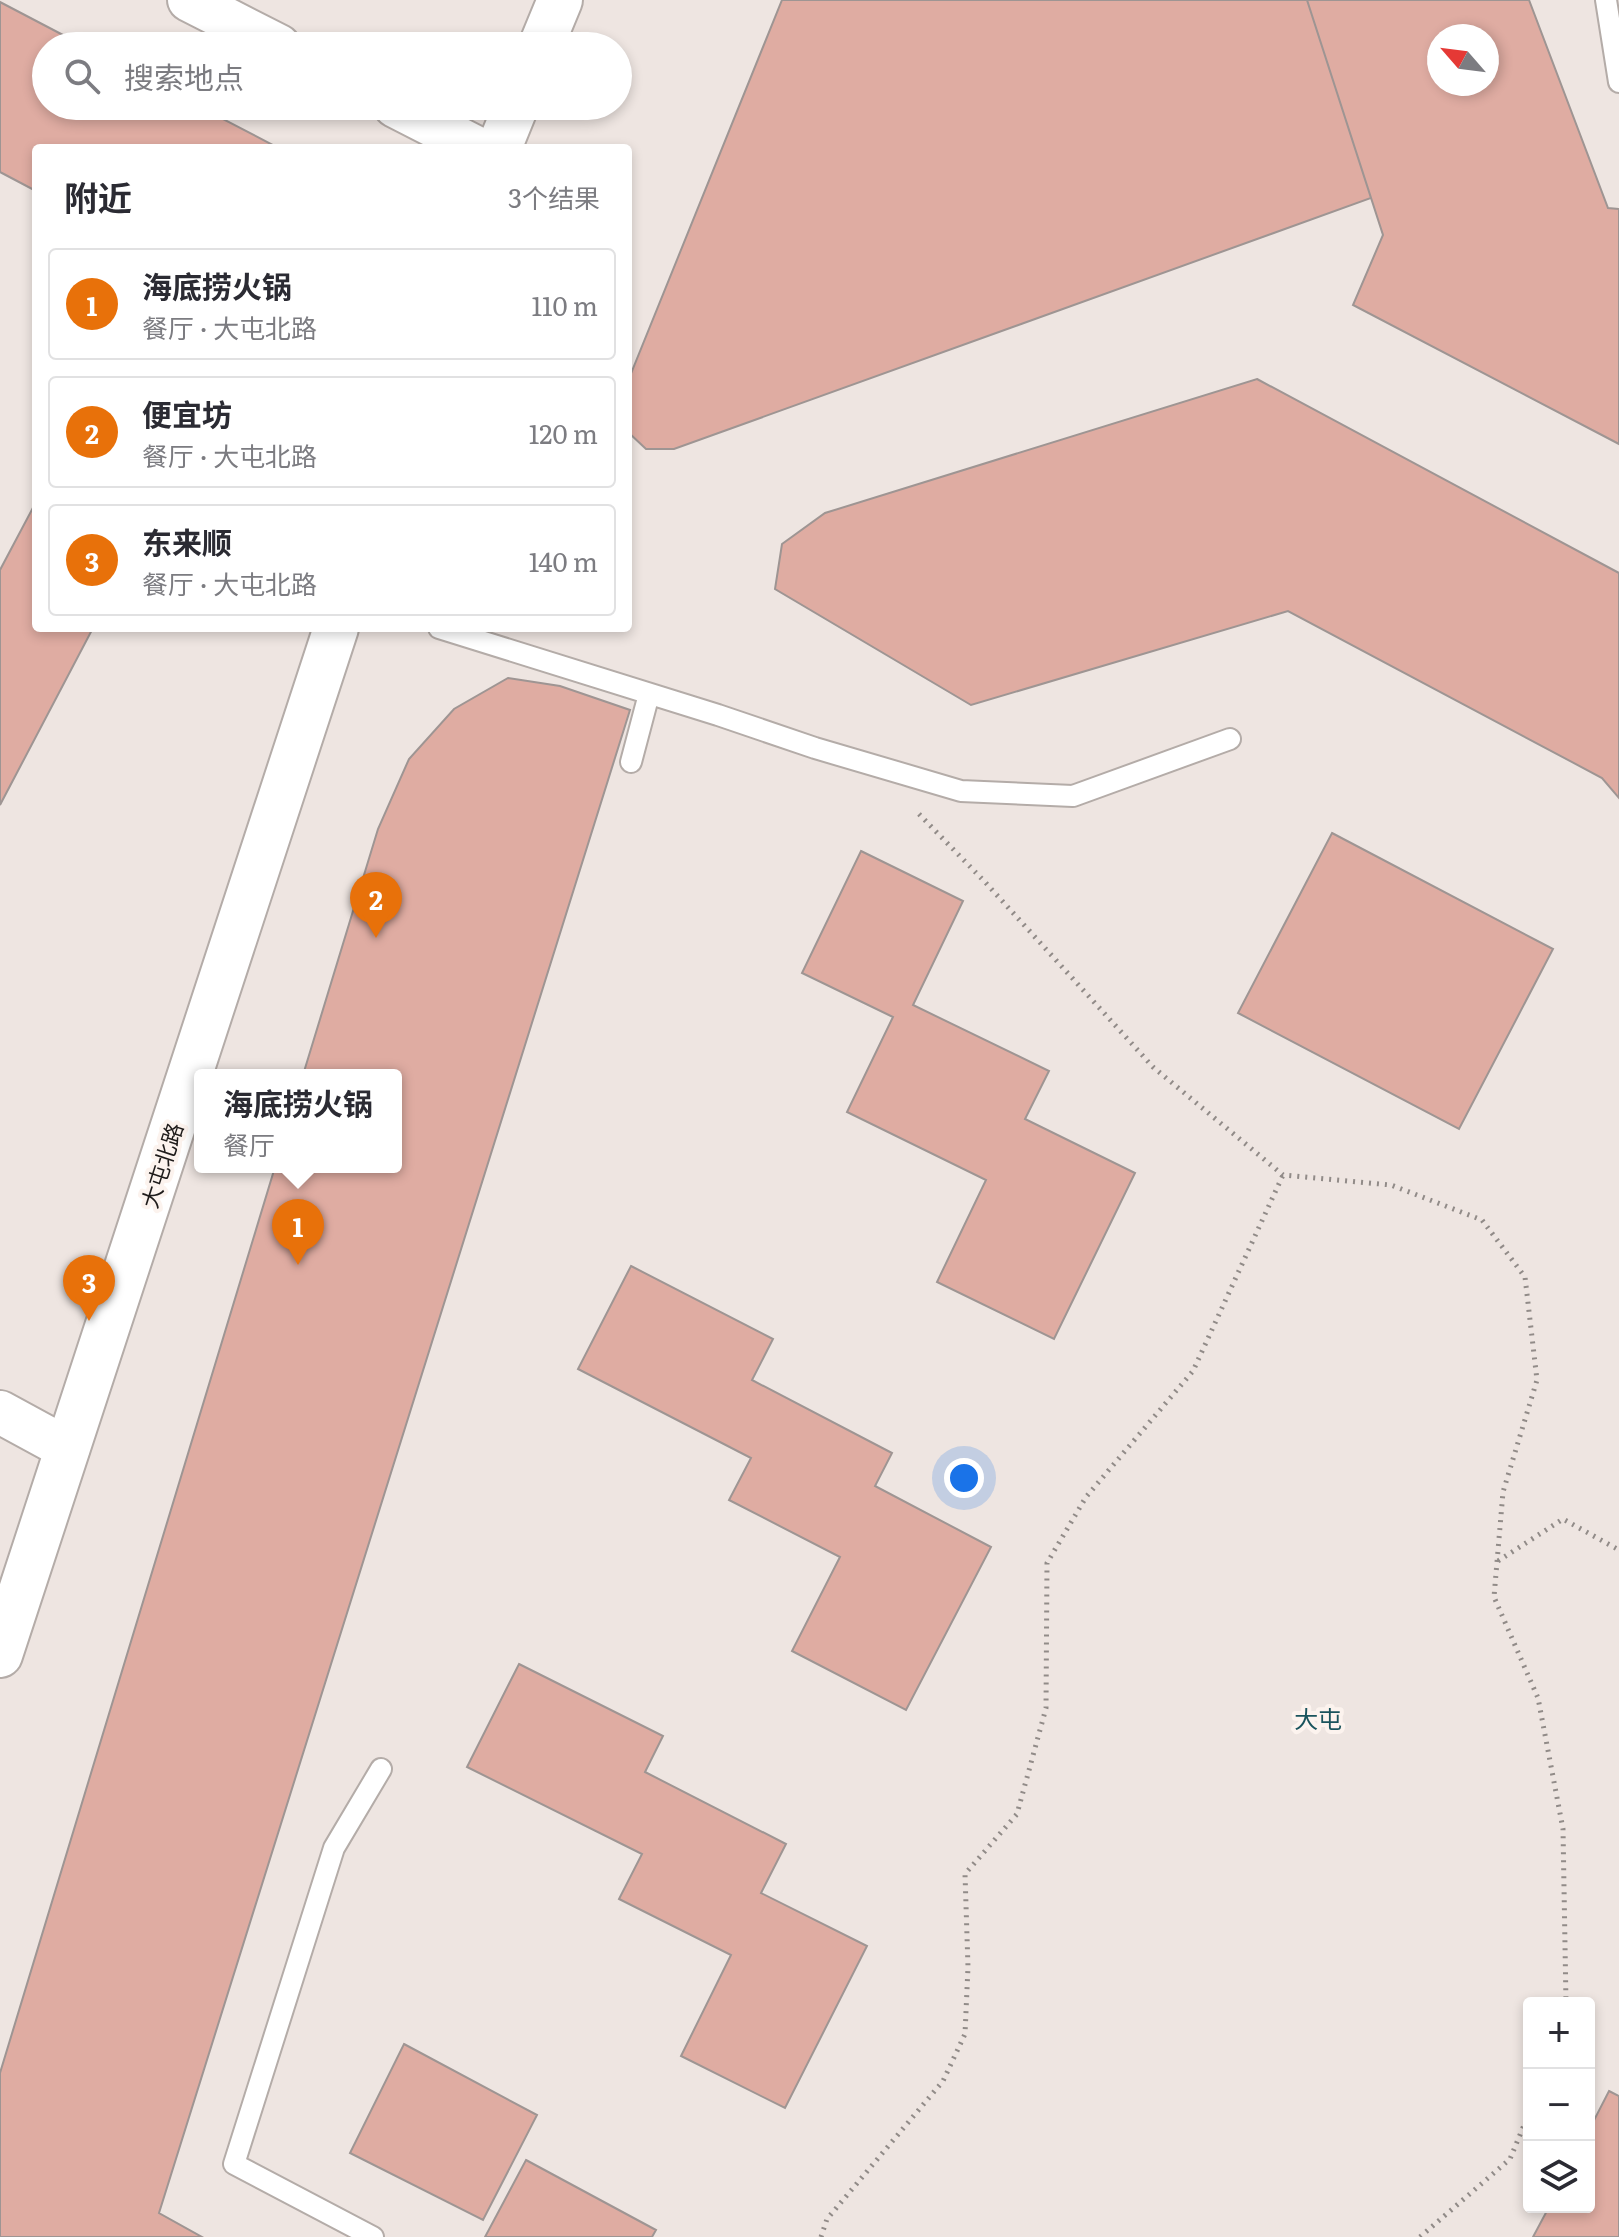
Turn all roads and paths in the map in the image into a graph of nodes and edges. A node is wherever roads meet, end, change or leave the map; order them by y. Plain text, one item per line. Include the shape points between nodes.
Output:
1 (189, 0) edge
2 (560, 0) edge
3 (1606, 0) edge
4 (252, 32) edge
5 (547, 32) edge
6 (1619, 82) edge
7 (422, 120) edge
8 (510, 120) edge
9 (469, 144) edge
10 (501, 144) edge
11 (335, 632) edge
12 (452, 632) edge
13 (649, 694) junction
14 (1230, 739) dead end
15 (631, 762) dead end
16 (880, 767) junction
17 (1283, 1175) junction
18 (0, 1412) edge
19 (68, 1449) junction
20 (1619, 1550) edge
21 (1497, 1562) junction
22 (0, 1655) edge
23 (381, 1769) dead end
24 (1566, 1997) edge
25 (1523, 2128) edge
26 (373, 2237) edge
27 (821, 2237) edge
28 (1420, 2237) edge

1 - 4 street
2 - 5 street
3 - 6 lane
7 - 9 street
8 - 10 street
11 - 19 street, 大屯北路
12 - 13 lane
13 - 15 lane
13 - 16 lane
14 - 16 lane via 1073,796 961,791
16 - 17 path via 1153,1067
17 - 21 path via 1391,1185 1482,1220 1525,1277 1537,1380 1503,1492
17 - 27 path via 1193,1371 1086,1497 1047,1563 1046,1708 1017,1814 965,1874 965,2034 943,2081 827,2219
18 - 19 street
19 - 22 street, 大屯北路
20 - 21 path via 1563,1519
21 - 24 path via 1494,1597 1538,1698 1563,1829
23 - 26 lane via 334,1848 234,2164
25 - 28 path via 1510,2159

